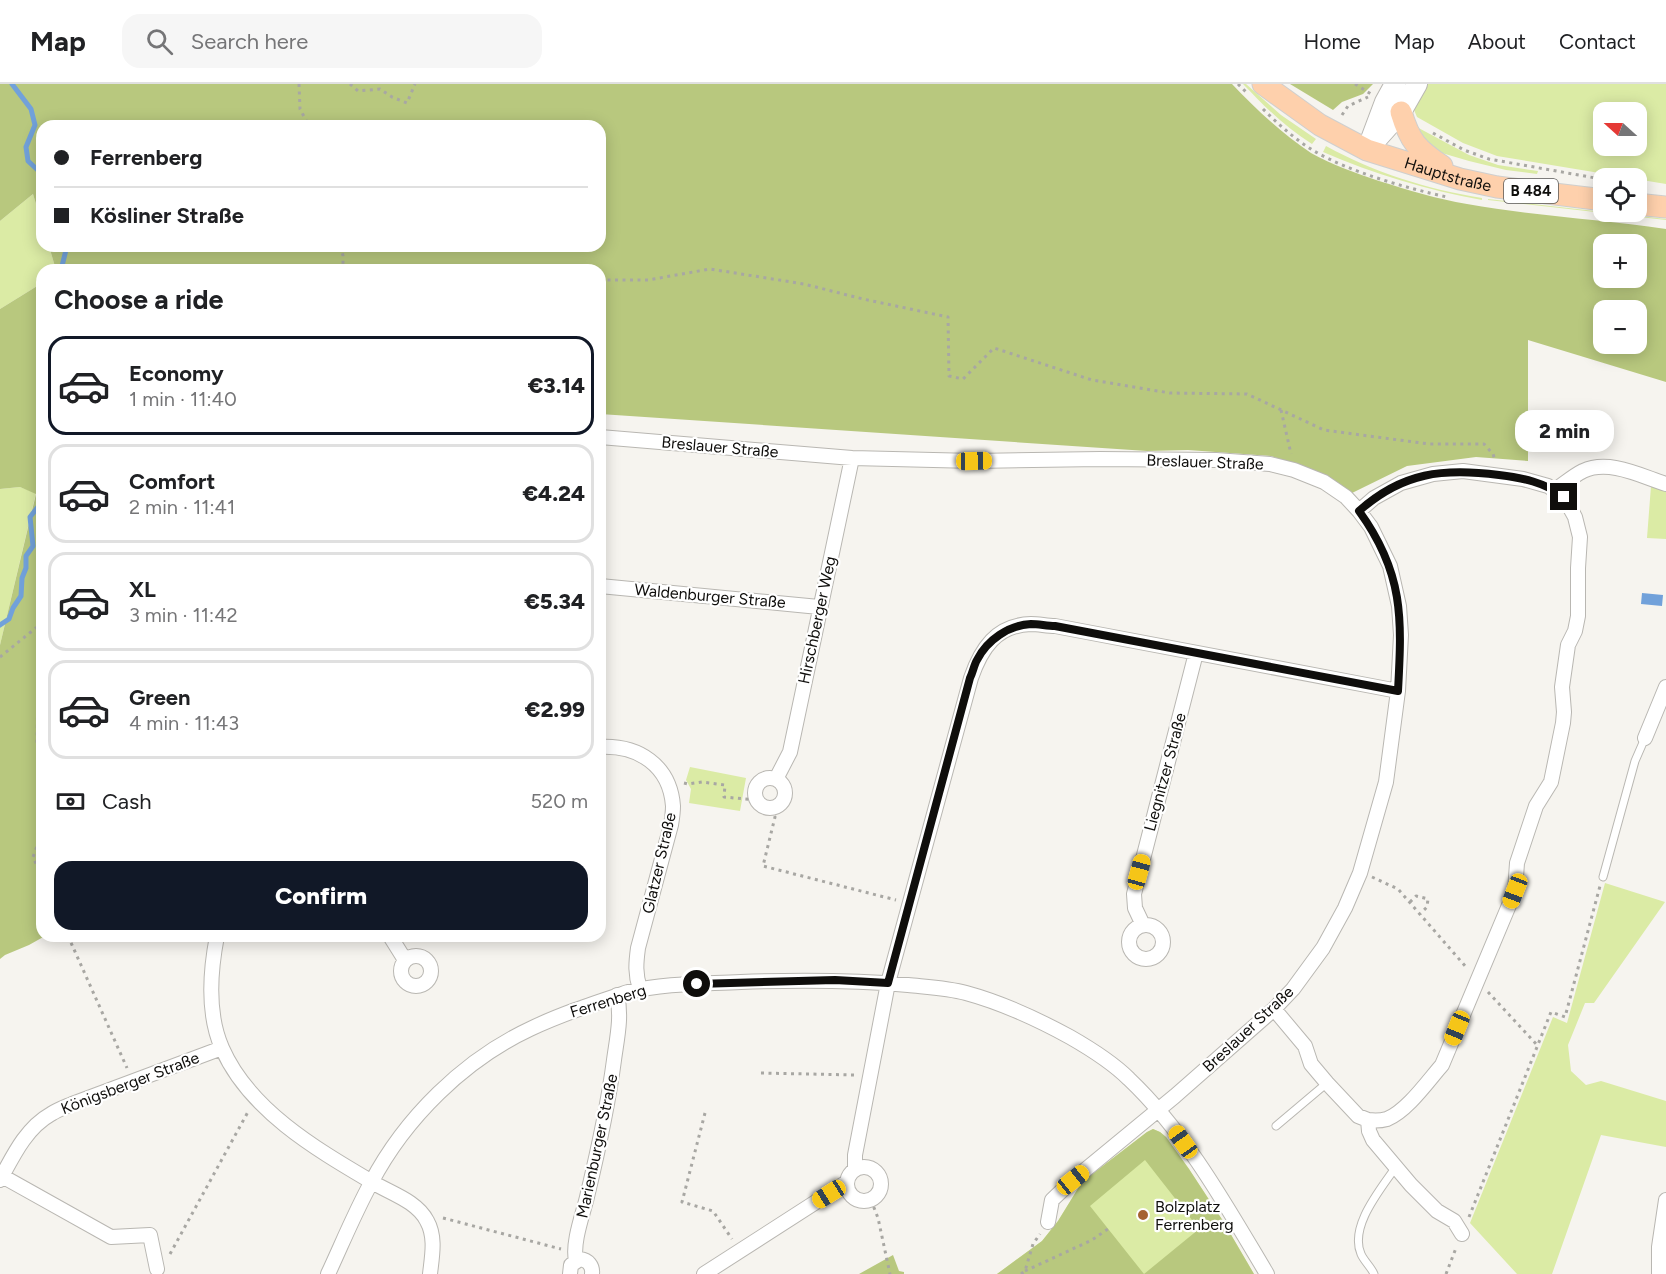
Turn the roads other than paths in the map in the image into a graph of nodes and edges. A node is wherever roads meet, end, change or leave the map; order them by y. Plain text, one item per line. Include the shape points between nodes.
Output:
1 (1395, 84) edge
2 (1417, 84) edge
3 (1258, 95) edge
4 (1401, 112) junction
5 (1367, 150) junction
6 (1460, 179) junction
7 (1593, 199) edge
8 (1647, 205) edge
9 (1666, 207) edge
10 (606, 438) edge
11 (852, 458) junction
12 (1666, 484) edge
13 (1555, 490) junction
14 (1359, 511) junction
15 (606, 587) edge
16 (819, 607) junction
17 (1196, 653) junction
18 (1666, 687) edge
19 (1398, 691) junction
20 (1645, 738) joint
21 (606, 746) edge
22 (776, 779) junction
23 (1603, 877) road end
24 (1143, 925) dead end
25 (216, 942) edge
26 (394, 942) edge
27 (405, 960) dead end
28 (888, 983) junction
29 (640, 989) junction
30 (617, 995) junction
31 (1274, 1009) junction
32 (222, 1048) junction
33 (1327, 1083) junction
34 (1159, 1109) junction
35 (1368, 1120) junction
36 (1276, 1126) dead end
37 (1395, 1168) junction
38 (855, 1169) junction
39 (1, 1178) edge
40 (371, 1182) junction
41 (847, 1182) junction
42 (1666, 1200) edge
43 (1048, 1222) road end
44 (1462, 1234) road end
45 (575, 1257) junction
46 (157, 1269) dead end
47 (328, 1274) edge
48 (430, 1274) edge
49 (570, 1274) edge
50 (592, 1274) edge
51 (704, 1274) edge
52 (1267, 1274) edge
53 (1374, 1274) edge
54 (1659, 1274) edge

1 - 5 main road
2 - 4 main road
3 - 5 main road, B 484
4 - 5 main road
4 - 6 main road, B 484 via 1406,131 1419,150
5 - 6 main road, Hauptstraße / B 484
6 - 7 main road, Hauptstraße / B 484
8 - 9 main road
10 - 11 street, Breslauer Straße
11 - 14 street, Breslauer Straße via 1216,460 1270,464 1324,482
11 - 16 street, Hirschberger Weg
12 - 13 street via 1608,466 1582,471
13 - 14 street via 1502,476 1463,471 1433,474 1401,483
13 - 35 street via 1564,497 1575,517 1580,537 1577,624 1568,645 1562,687 1563,723 1551,783 1536,807 1517,862 1515,891 1442,1065 1396,1113 1379,1121
14 - 19 street, Breslauer Straße via 1384,552 1395,584 1401,635
15 - 16 street, Waldenburger Straße
16 - 22 street, Hirschberger Weg via 790,752
17 - 19 street
17 - 24 street, Liegnitzer Straße via 1134,894
17 - 28 street via 1031,624 1008,629 986,646 970,678
18 - 20 street
19 - 31 street, Breslauer Straße via 1386,782 1360,873 1323,948
20 - 23 lane
21 - 29 street, Glatzer Straße via 626,748 645,756 660,770 673,805 638,948 636,976
22 - 22 street, Hirschberger Weg via 785,795 781,804 772,809 762,807 755,790 761,781
25 - 32 street via 212,1008
26 - 27 street
28 - 29 street, Ferrenberg via 791,980
28 - 34 street, Ferrenberg via 965,993 1046,1023 1093,1050 1128,1077
28 - 38 street
29 - 30 street, Ferrenberg
30 - 40 street, Ferrenberg via 527,1030 480,1059 420,1113
30 - 45 street, Marienburger Straße via 619,1024 609,1097
31 - 33 street via 1305,1046 1311,1064
31 - 34 street, Breslauer Straße
32 - 39 street, Königsberger Straße via 50,1114 21,1142
32 - 40 street via 238,1077 277,1119
33 - 35 street via 1358,1116
33 - 36 lane
34 - 43 street via 1052,1200
34 - 52 street, Ferrenberg via 1212,1182
35 - 37 street via 1373,1140
37 - 44 street via 1437,1211 1454,1221
37 - 53 lane via 1368,1208 1358,1241
38 - 41 street
38 - 41 street via 872,1168 880,1176 882,1187 876,1197 859,1201 850,1194
39 - 46 street via 111,1237 150,1235
40 - 47 street, Ferrenberg
40 - 48 street via 416,1207 426,1218 433,1244
41 - 51 street
42 - 54 street
45 - 49 street, Marienburger Straße
45 - 50 street via 587,1262

